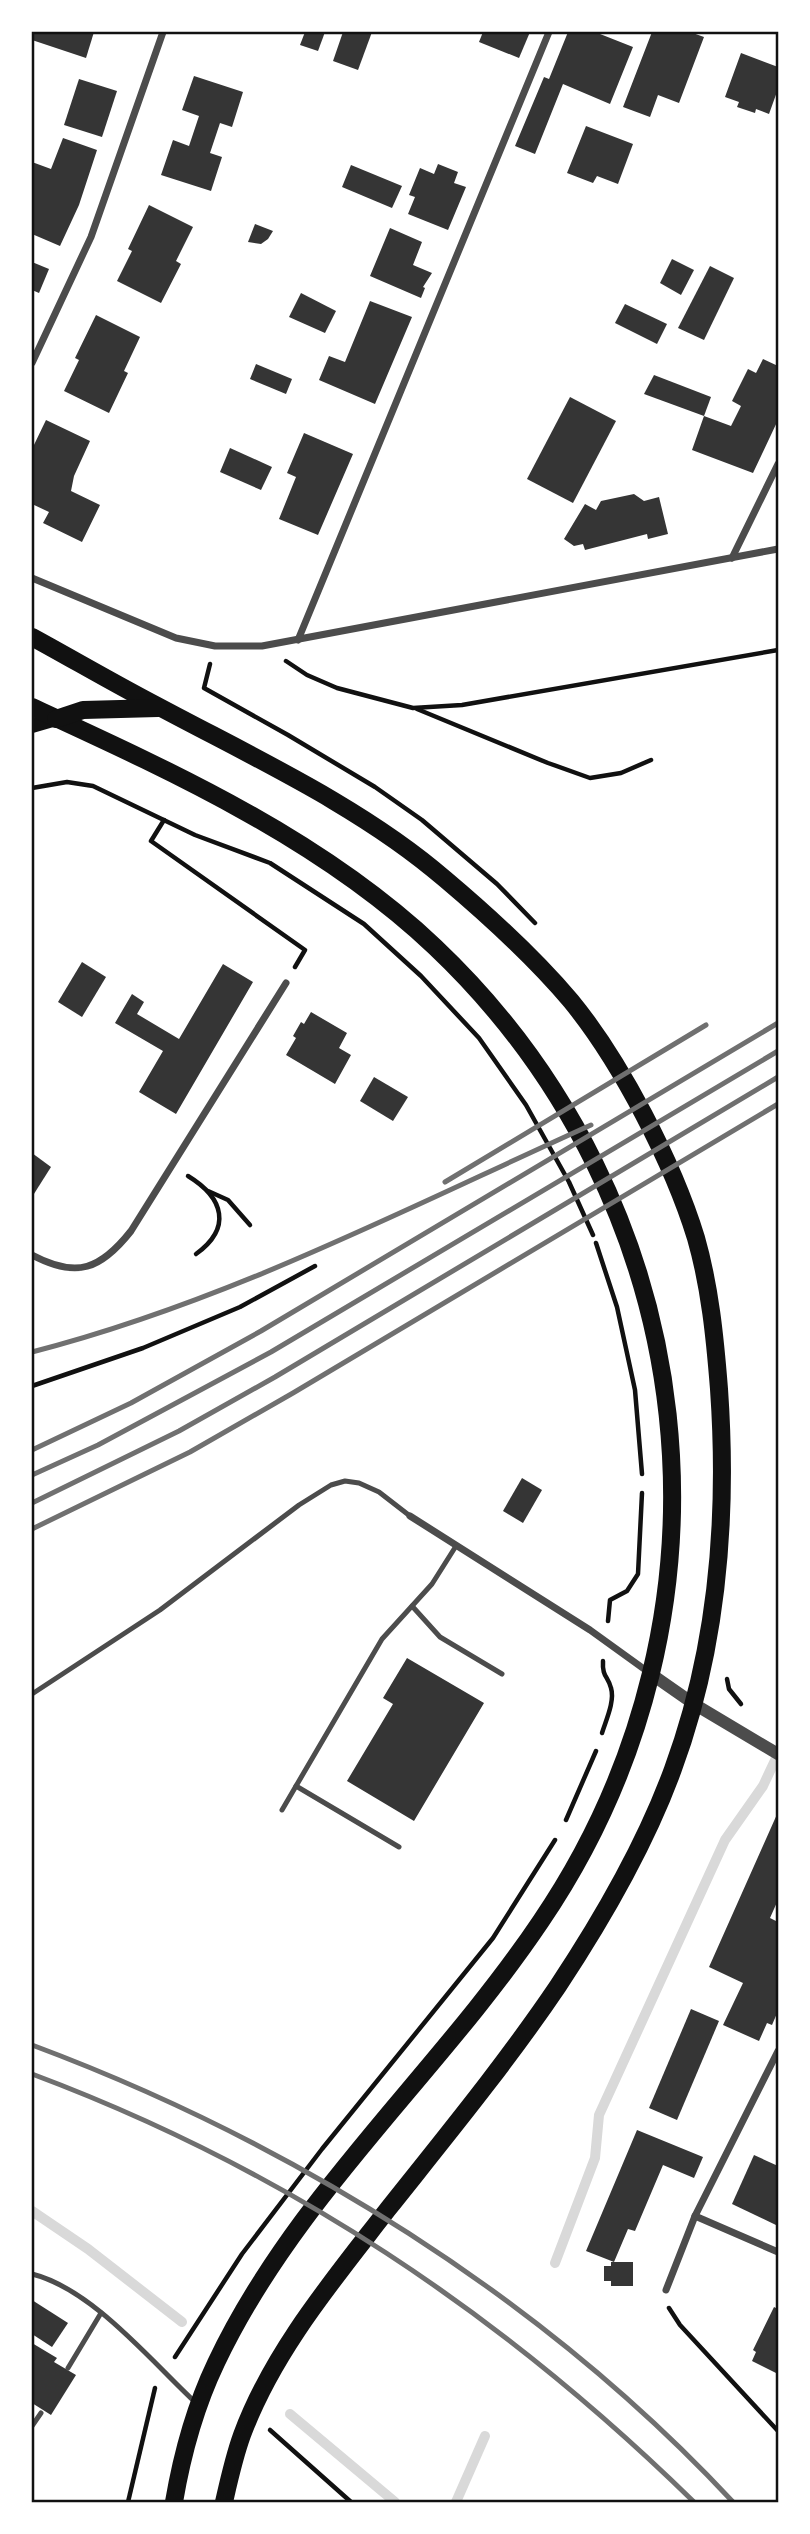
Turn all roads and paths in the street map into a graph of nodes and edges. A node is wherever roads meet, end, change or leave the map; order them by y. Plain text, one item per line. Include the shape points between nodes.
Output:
1 (163, 32) edge
2 (549, 32) edge
3 (32, 363) edge
4 (779, 464) edge
5 (779, 550) edge
6 (732, 558) junction
7 (32, 578) edge
8 (32, 637) edge
9 (298, 640) junction
10 (261, 646) junction
11 (779, 650) edge
12 (32, 707) edge
13 (161, 708) junction
14 (413, 708) junction
15 (56, 719) junction
16 (32, 726) edge
17 (652, 760) dead end
18 (32, 788) edge
19 (164, 820) junction
20 (286, 983) joint
21 (172, 1166) junction
22 (207, 1191) junction
23 (250, 1225) dead end
24 (196, 1254) dead end
25 (32, 1255) edge
26 (315, 1266) dead end
27 (32, 1386) edge
28 (410, 1516) joint
29 (456, 1546) junction
30 (412, 1606) junction
31 (605, 1641) junction
32 (502, 1674) dead end
33 (651, 1674) junction
34 (32, 1694) edge
35 (694, 1704) junction
36 (602, 1734) dead end
37 (597, 1747) dead end
38 (773, 1750) edge
39 (296, 1786) junction
40 (282, 1810) dead end
41 (565, 1823) dead end
42 (558, 1835) dead end
43 (399, 1847) dead end
44 (779, 2052) edge
45 (695, 2216) junction
46 (779, 2252) edge
47 (32, 2274) edge
48 (666, 2290) joint
49 (101, 2313) junction
50 (68, 2368) dead end
51 (165, 2374) junction
52 (199, 2406) junction
53 (41, 2413) dead end
54 (32, 2427) edge
55 (270, 2430) dead end
56 (779, 2431) edge
57 (128, 2502) edge
58 (174, 2502) edge
59 (224, 2502) edge
60 (351, 2502) edge

1 - 3 street via 92,237
2 - 9 street
4 - 6 street
5 - 6 street
6 - 9 street
7 - 10 street via 176,638 215,646
8 - 13 main road
9 - 10 street
10 - 14 path via 337,688
11 - 14 path via 462,705
12 - 15 main road
13 - 15 main road via 83,710
13 - 35 main road via 322,794 440,874 516,942 573,1004 631,1091 682,1197 708,1293 716,1346 721,1535 717,1590
14 - 17 path via 590,778 621,773
15 - 16 main road
15 - 33 main road via 281,832 379,898 478,990 515,1034 551,1089 596,1168 628,1241 661,1359 671,1433 673,1528
18 - 19 path via 67,782 93,786
19 - 20 path via 151,841 305,950
19 - 31 path via 270,863 363,924 421,976 479,1038 526,1105 569,1182 595,1239 617,1307 635,1390 642,1482 638,1574 627,1591 610,1600
20 - 21 street
21 - 22 path
21 - 25 street via 125,1239 106,1258 83,1269 65,1268
22 - 23 path via 228,1199
22 - 24 path via 220,1221 215,1238
26 - 27 path via 240,1307 143,1349
28 - 29 street
28 - 34 lane via 359,1483 331,1485 160,1610
29 - 30 lane
29 - 31 street
30 - 32 lane via 440,1637
30 - 39 lane via 382,1639
31 - 33 street
31 - 36 path via 602,1674 611,1696
33 - 35 street
33 - 52 main road via 632,1745 612,1791 588,1844 542,1920 465,2024 344,2167 282,2249 214,2366
35 - 38 street
35 - 59 main road via 669,1780 603,1917 501,2064 327,2287 277,2363 240,2440
37 - 41 path
39 - 40 lane
39 - 43 lane
42 - 51 path via 493,1938 242,2254
44 - 45 street
45 - 46 street
45 - 48 street
47 - 49 lane via 56,2282
48 - 56 path via 670,2311 680,2325
49 - 50 lane
49 - 51 lane
51 - 52 lane
51 - 57 path via 154,2389
52 - 58 main road
53 - 54 lane
55 - 60 path

